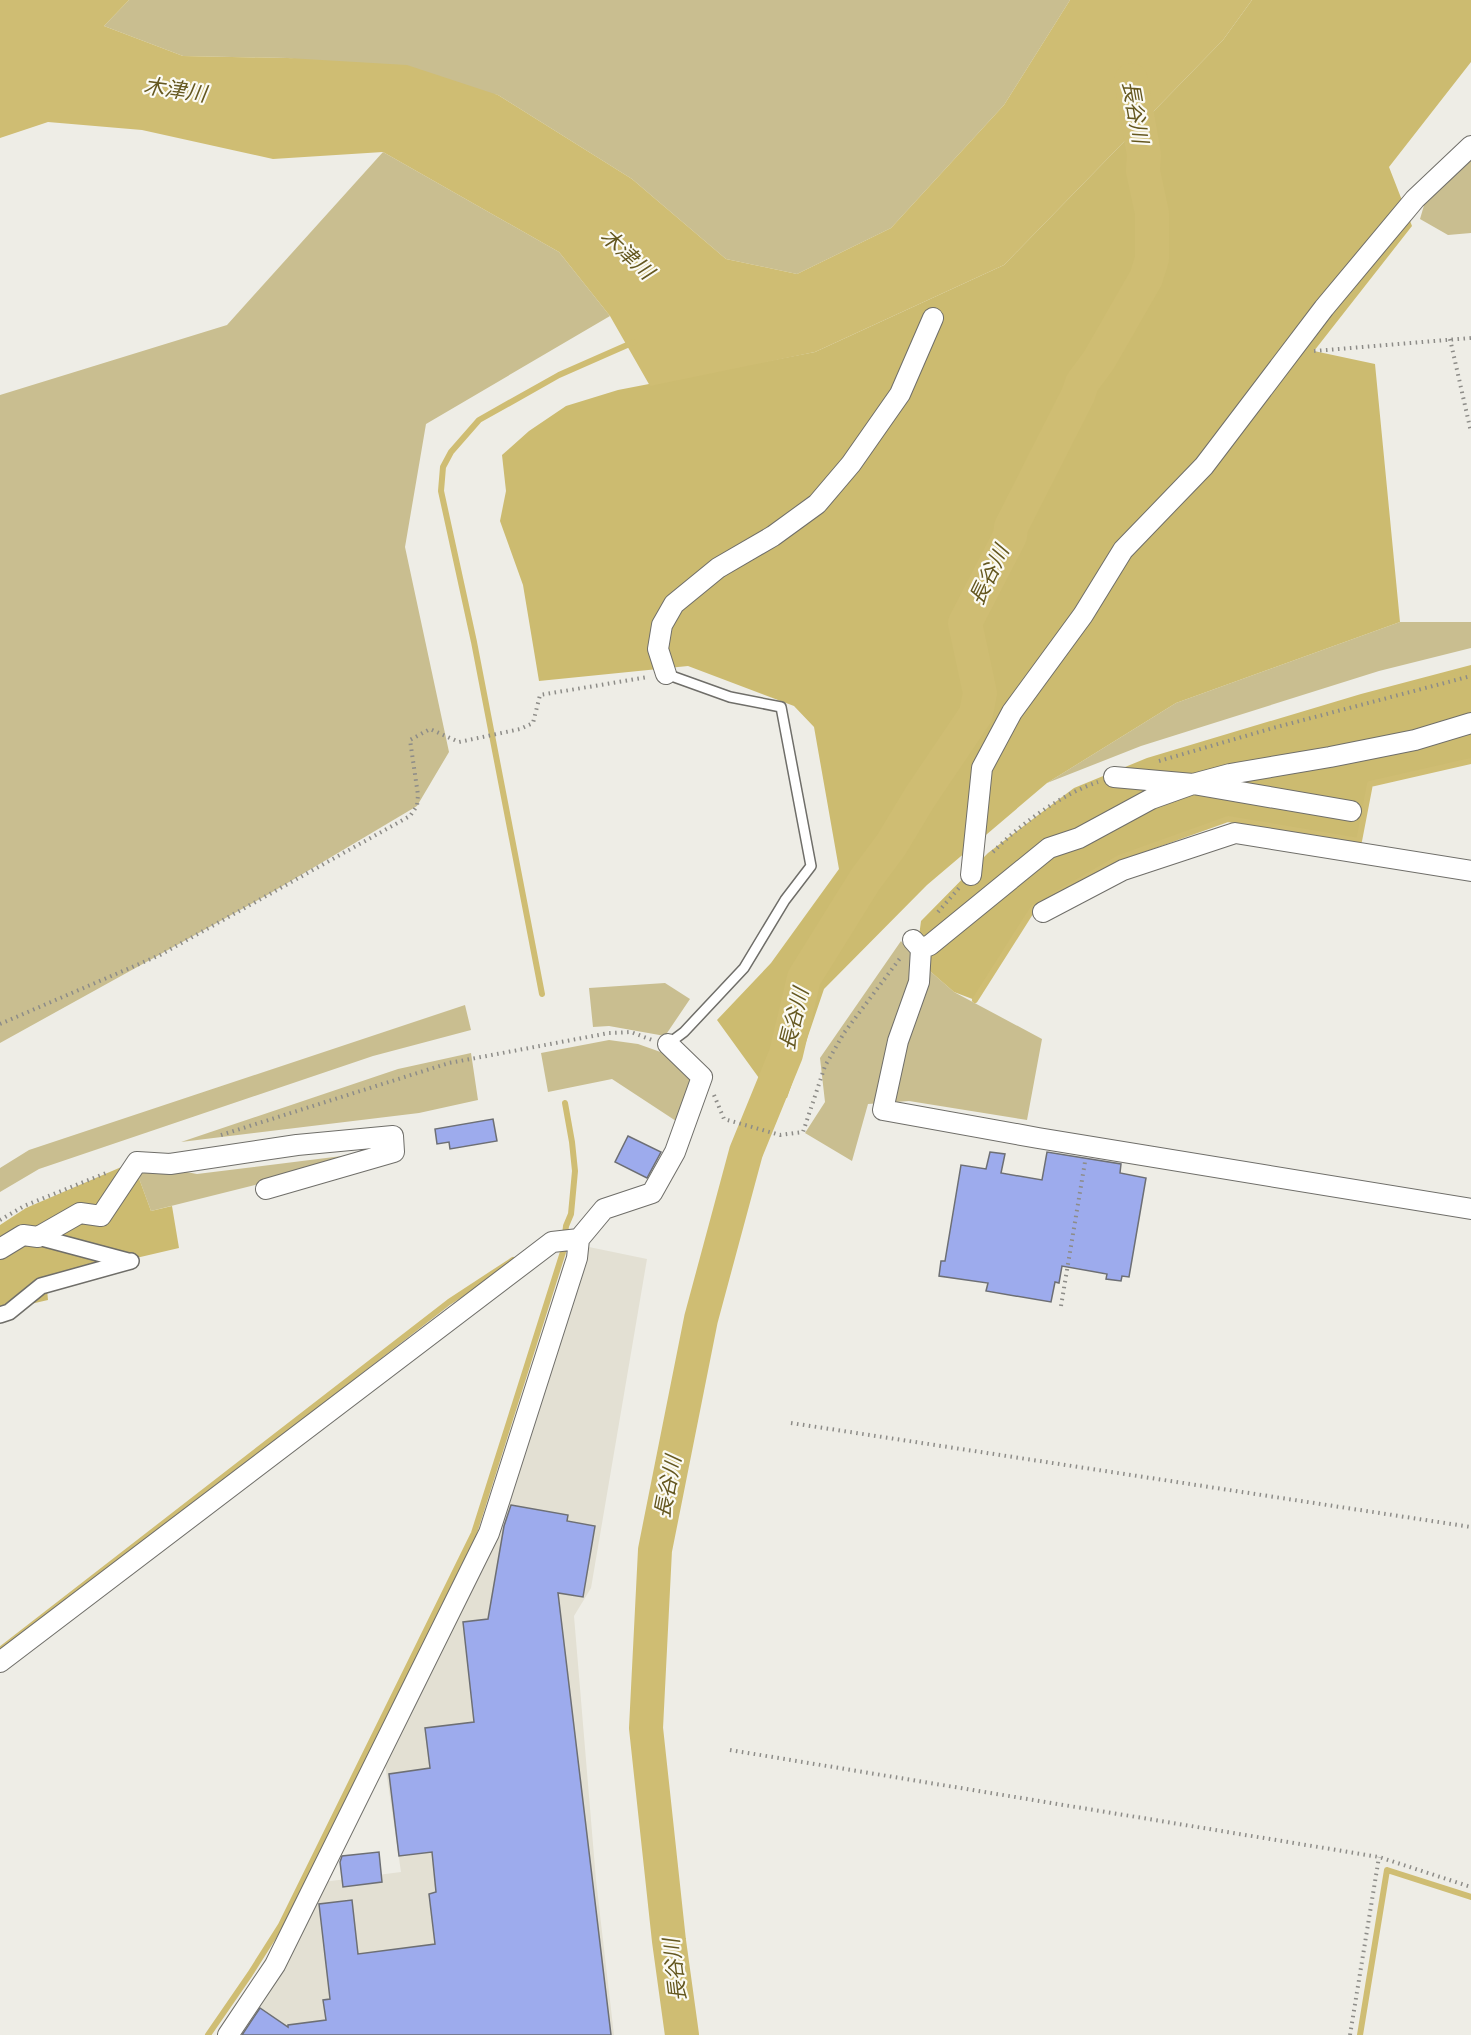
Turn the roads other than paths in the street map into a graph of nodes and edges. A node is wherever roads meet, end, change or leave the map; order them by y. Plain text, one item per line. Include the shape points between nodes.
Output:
1 (1471, 146) edge
2 (933, 318) dead end
3 (666, 674) joint
4 (1471, 723) edge
5 (1114, 777) dead end
6 (1193, 784) junction
7 (1351, 811) dead end
8 (1471, 871) edge
9 (971, 875) dead end
10 (1042, 912) dead end
11 (668, 1044) joint
12 (266, 1189) dead end
13 (1471, 1209) edge
14 (38, 1237) junction
15 (579, 1239) junction
16 (0, 1250) edge
17 (0, 1315) edge
18 (0, 1662) edge
19 (228, 2035) edge

1 - 9 street via 1415,199 1204,466 1124,550 1083,615 1012,712 982,768
2 - 3 street via 900,394 851,464 817,504 718,568 674,604 662,626 658,649
3 - 11 lane via 730,697 781,707 810,866 744,969
4 - 6 street via 1414,740
5 - 6 street
6 - 7 street
6 - 13 street via 1151,799 1078,838 1050,848 930,945 917,944 919,982 898,1041 883,1110
8 - 10 street via 1235,833 1123,870
11 - 15 street via 702,1077 675,1152 652,1193 604,1209
12 - 14 street via 394,1152 393,1136 297,1145 170,1164 137,1162 101,1216 80,1213
14 - 16 street via 23,1235
14 - 17 street via 131,1261 41,1286
15 - 18 street via 552,1242
15 - 19 street via 577,1258 489,1533 275,1965

